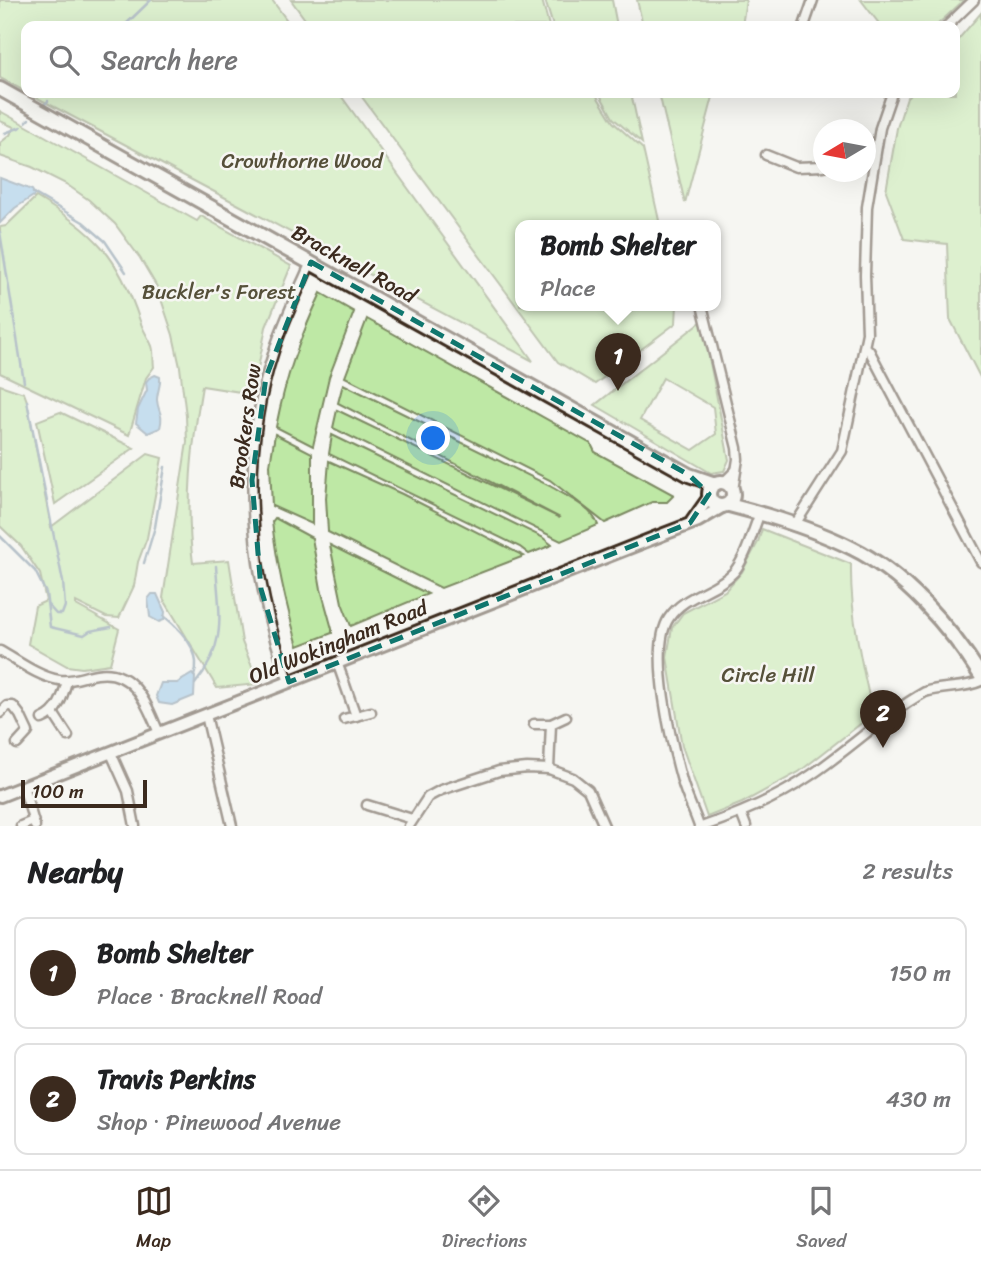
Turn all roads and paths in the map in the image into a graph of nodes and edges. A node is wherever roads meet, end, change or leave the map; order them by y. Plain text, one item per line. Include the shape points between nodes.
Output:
1 (813, 0) edge
2 (974, 0) edge
3 (806, 21) edge
4 (952, 21) edge
5 (0, 89) edge
6 (890, 98) edge
7 (876, 141) edge
8 (766, 155) dead end
9 (813, 166) edge
10 (868, 182) edge
11 (312, 262) junction
12 (703, 311) edge
13 (864, 348) junction
14 (722, 494) junction
15 (758, 512) junction
16 (793, 526) junction
17 (981, 562) edge
18 (0, 651) edge
19 (337, 662) junction
20 (981, 678) edge
21 (67, 681) junction
22 (289, 682) junction
23 (370, 712) dead end
24 (0, 713) edge
25 (53, 713) junction
26 (206, 715) junction
27 (356, 716) junction
28 (566, 717) dead end
29 (42, 719) dead end
30 (344, 719) dead end
31 (534, 724) dead end
32 (551, 724) junction
33 (159, 733) junction
34 (68, 736) dead end
35 (17, 744) dead end
36 (111, 753) junction
37 (549, 769) junction
38 (23, 786) junction
39 (0, 796) edge
40 (367, 805) dead end
41 (741, 813) junction
42 (411, 823) edge
43 (34, 824) edge
44 (21, 826) edge
45 (135, 826) edge
46 (232, 826) edge
47 (604, 826) edge
48 (699, 826) edge
49 (704, 826) edge
50 (746, 826) edge

1 - 3 street
2 - 4 street
5 - 11 main road, Bracknell Road
6 - 7 street
8 - 9 street via 796,167
10 - 13 street
11 - 14 main road, Bracknell Road
11 - 22 street, Brookers Row via 289,309 266,377 252,480 261,589
12 - 14 street via 737,448 736,470
13 - 16 street via 842,451
13 - 17 street
14 - 15 main road, Bracknell Road
14 - 19 street, Old Wokingham Road via 690,523
15 - 16 main road, Bracknell Road
15 - 48 street via 734,572 688,598 668,619 659,647 669,727 682,783
16 - 20 main road, Bracknell Road via 850,547 891,575 940,621
18 - 21 street via 50,678
19 - 22 street, Old Wokingham Road
19 - 27 street
20 - 41 street via 972,684 925,692 809,777
21 - 25 street
21 - 33 street via 107,673 126,680 138,690
22 - 26 street, Old Wokingham Road
23 - 27 street
24 - 35 street via 13,706 20,715 27,732
25 - 29 street
25 - 34 street
26 - 33 street, Old Wokingham Road
26 - 46 street
27 - 30 street
28 - 32 street
31 - 32 street
32 - 37 street
33 - 36 street, Old Wokingham Road
36 - 38 street, Old Wokingham Road
36 - 45 street via 128,791
37 - 42 street via 499,771 441,790 428,797
37 - 47 street via 588,790
38 - 39 street, Old Wokingham Road
38 - 43 street
40 - 42 street
41 - 49 street
41 - 50 street
43 - 44 street

